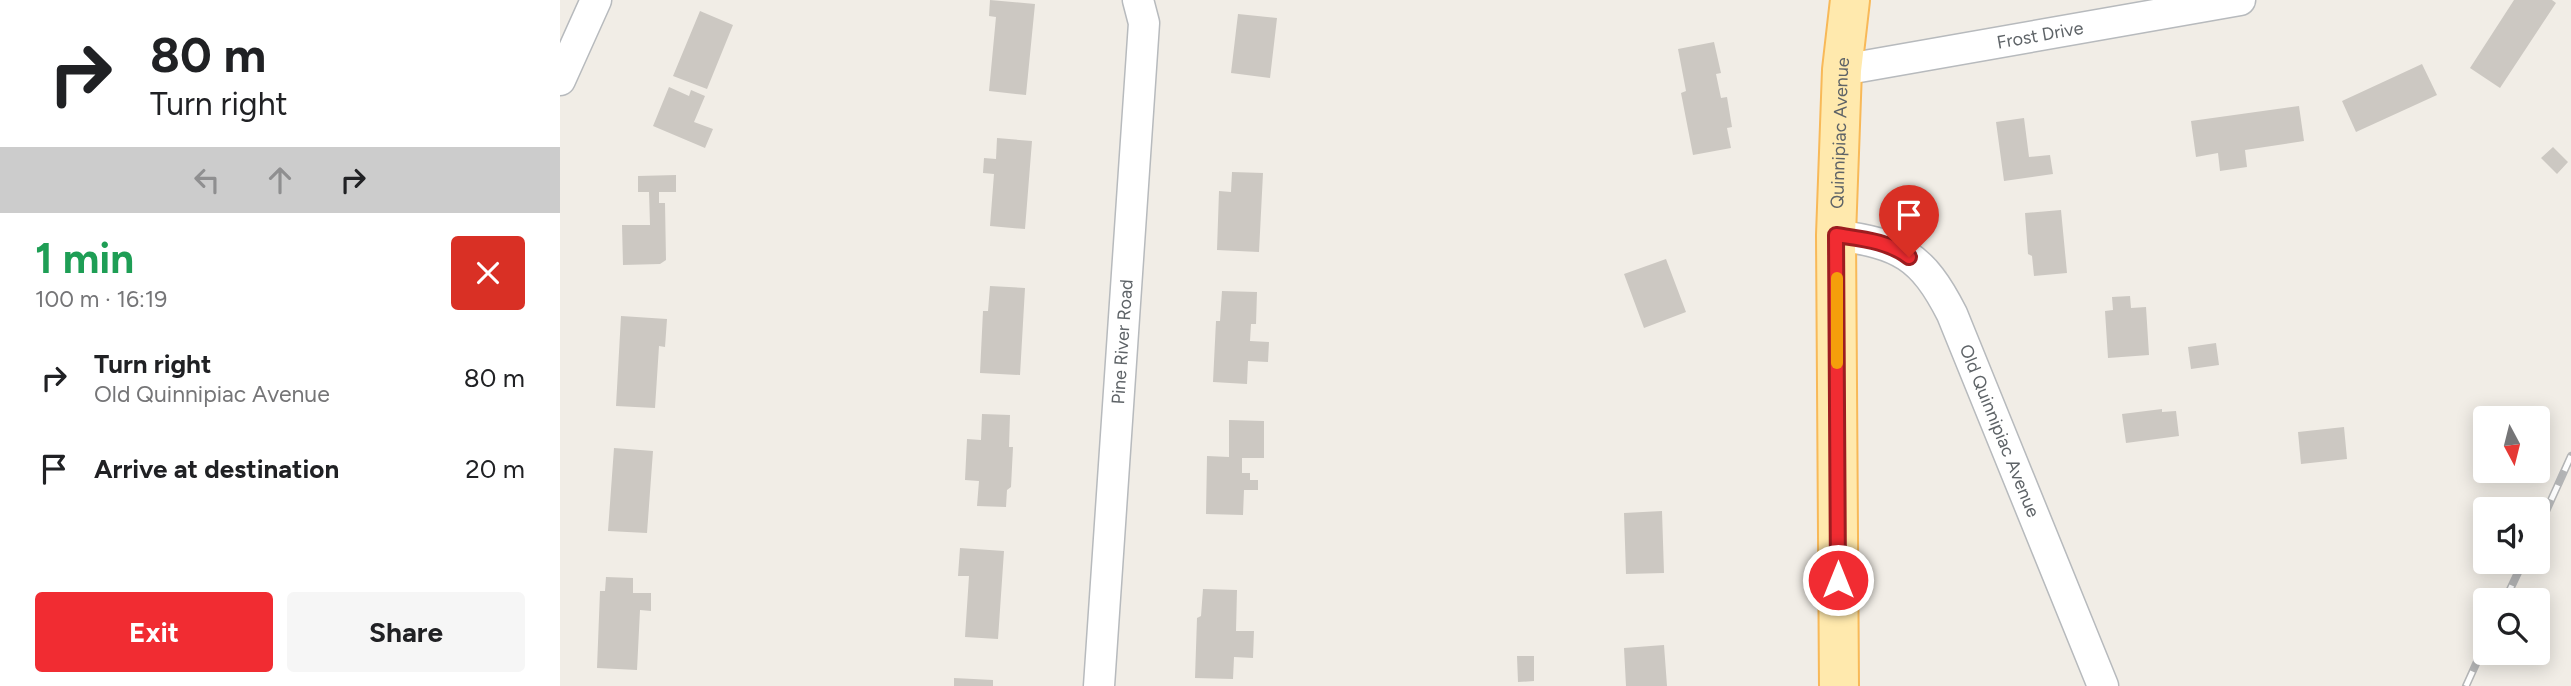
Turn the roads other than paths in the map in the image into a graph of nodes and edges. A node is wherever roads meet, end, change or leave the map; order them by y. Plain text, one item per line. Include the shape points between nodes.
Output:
1 (596, 0) edge
2 (1138, 0) edge
3 (1850, 0) edge
4 (2240, 0) edge
5 (1842, 70) junction
6 (560, 80) edge
7 (1836, 235) junction
8 (1099, 686) edge
9 (1839, 686) edge
10 (2103, 686) edge

1 - 6 street
2 - 8 street, Pine River Road via 1144,23
3 - 5 main road, Quinnipiac Avenue
4 - 5 street, Frost Drive
5 - 7 main road, Quinnipiac Avenue
7 - 9 main road, Quinnipiac Avenue
7 - 10 street, Old Quinnipiac Avenue via 1897,248 1922,266 1939,288

